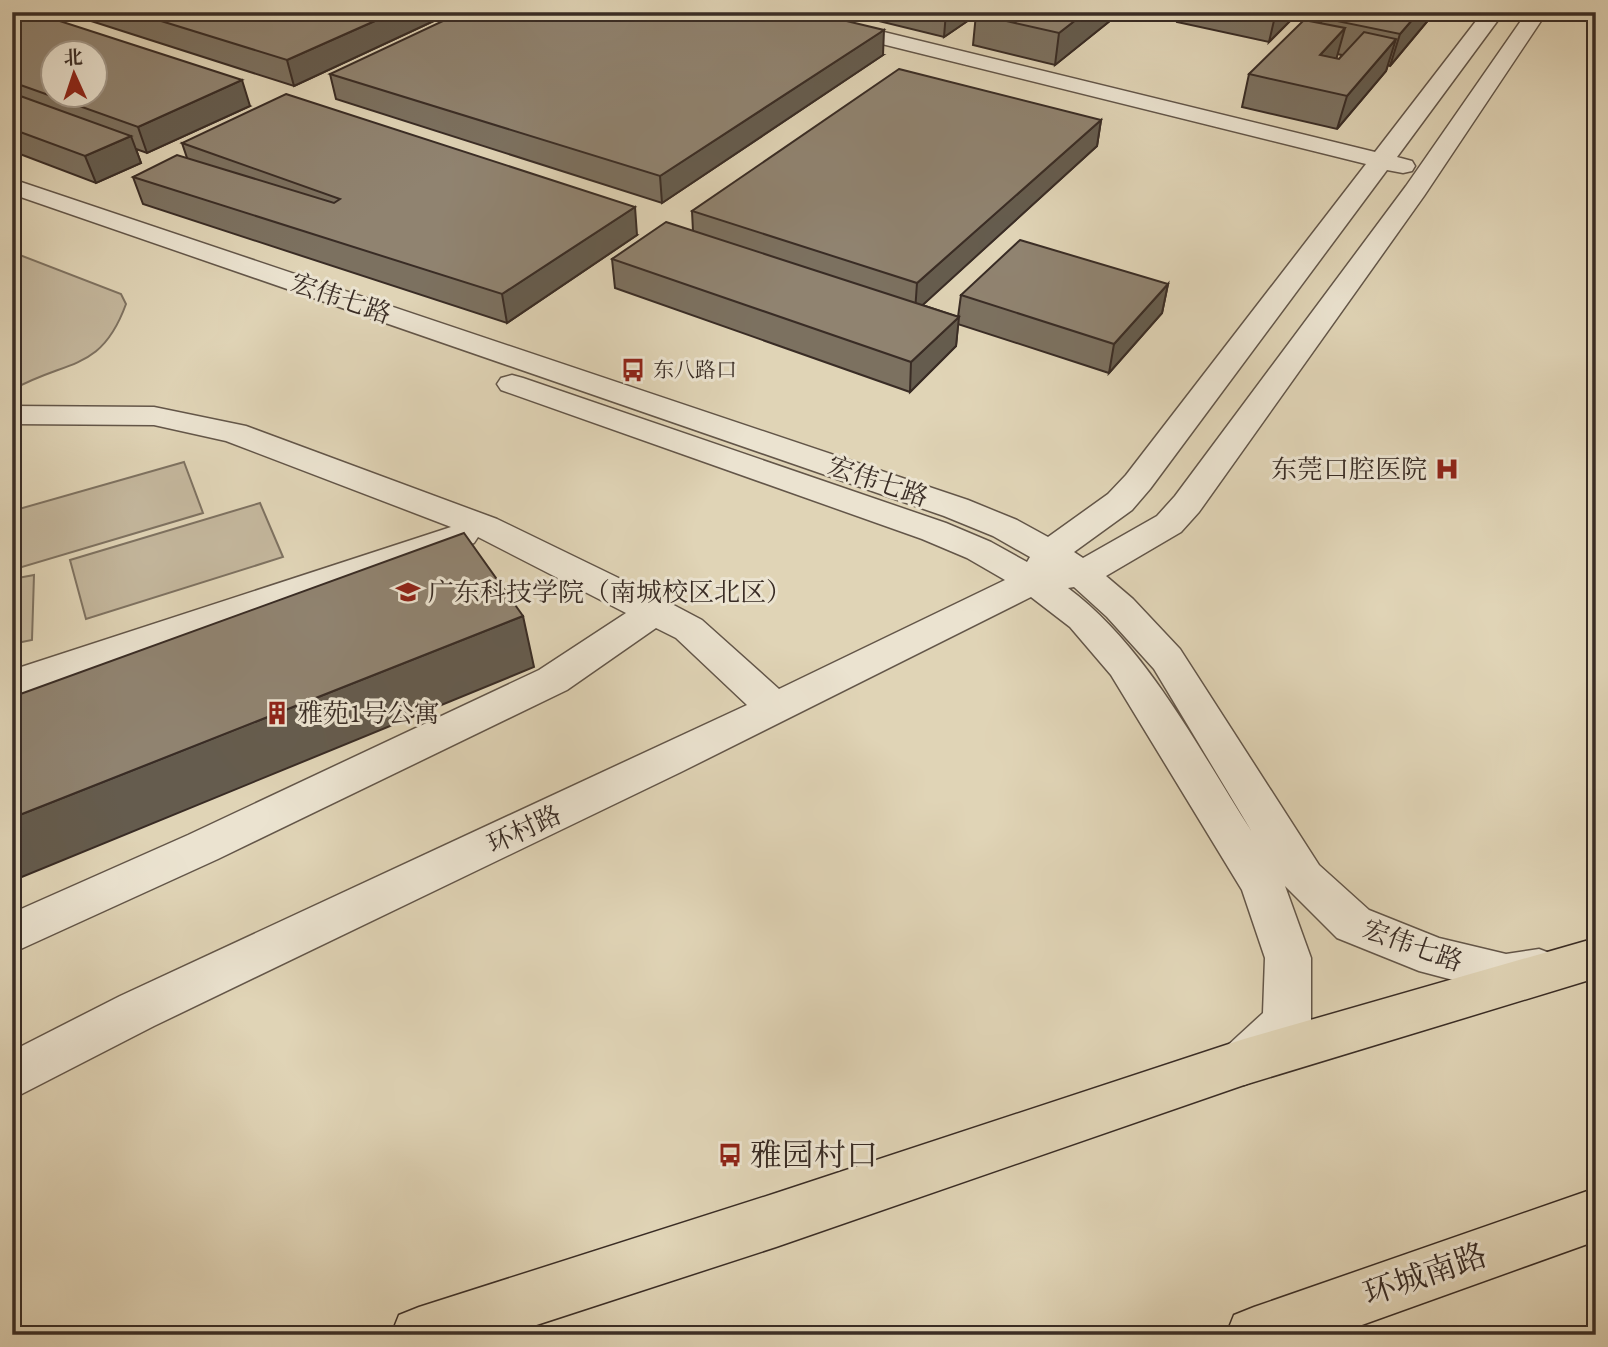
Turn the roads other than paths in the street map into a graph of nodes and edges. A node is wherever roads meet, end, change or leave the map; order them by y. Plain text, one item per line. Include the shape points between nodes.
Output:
1 (776, 12) edge
2 (1494, 12) edge
3 (1537, 12) edge
4 (1382, 160) junction
5 (1428, 172) junction
6 (12, 186) edge
7 (12, 211) edge
8 (12, 415) edge
9 (485, 527) junction
10 (1055, 569) junction
11 (655, 611) junction
12 (12, 684) edge
13 (775, 708) junction
14 (12, 934) edge
15 (1591, 960) edge
16 (1244, 1062) junction
17 (12, 1076) edge
18 (1596, 1214) edge
19 (419, 1335) edge
20 (1254, 1335) edge

1 - 4 street
2 - 4 street
3 - 5 street
4 - 5 street
4 - 10 street via 1138,482
5 - 10 street via 1169,524
6 - 10 street, 宏伟七路 via 956,508 1005,528
7 - 10 street, 宏伟七路 via 979,550
8 - 9 street via 153,416 235,433
9 - 11 street
9 - 12 street
10 - 13 street, 环村路
10 - 15 street, 宏伟七路 via 1120,608 1167,659 1303,878 1353,924 1435,957 1506,974
10 - 16 street, 宏伟七路 via 1083,618 1125,665 1262,886 1288,958 1287,1022
11 - 13 street via 689,629
11 - 14 street via 553,680
13 - 17 street, 环村路 via 137,1011
15 - 16 main road
16 - 19 main road
18 - 20 main road, 环城南路

